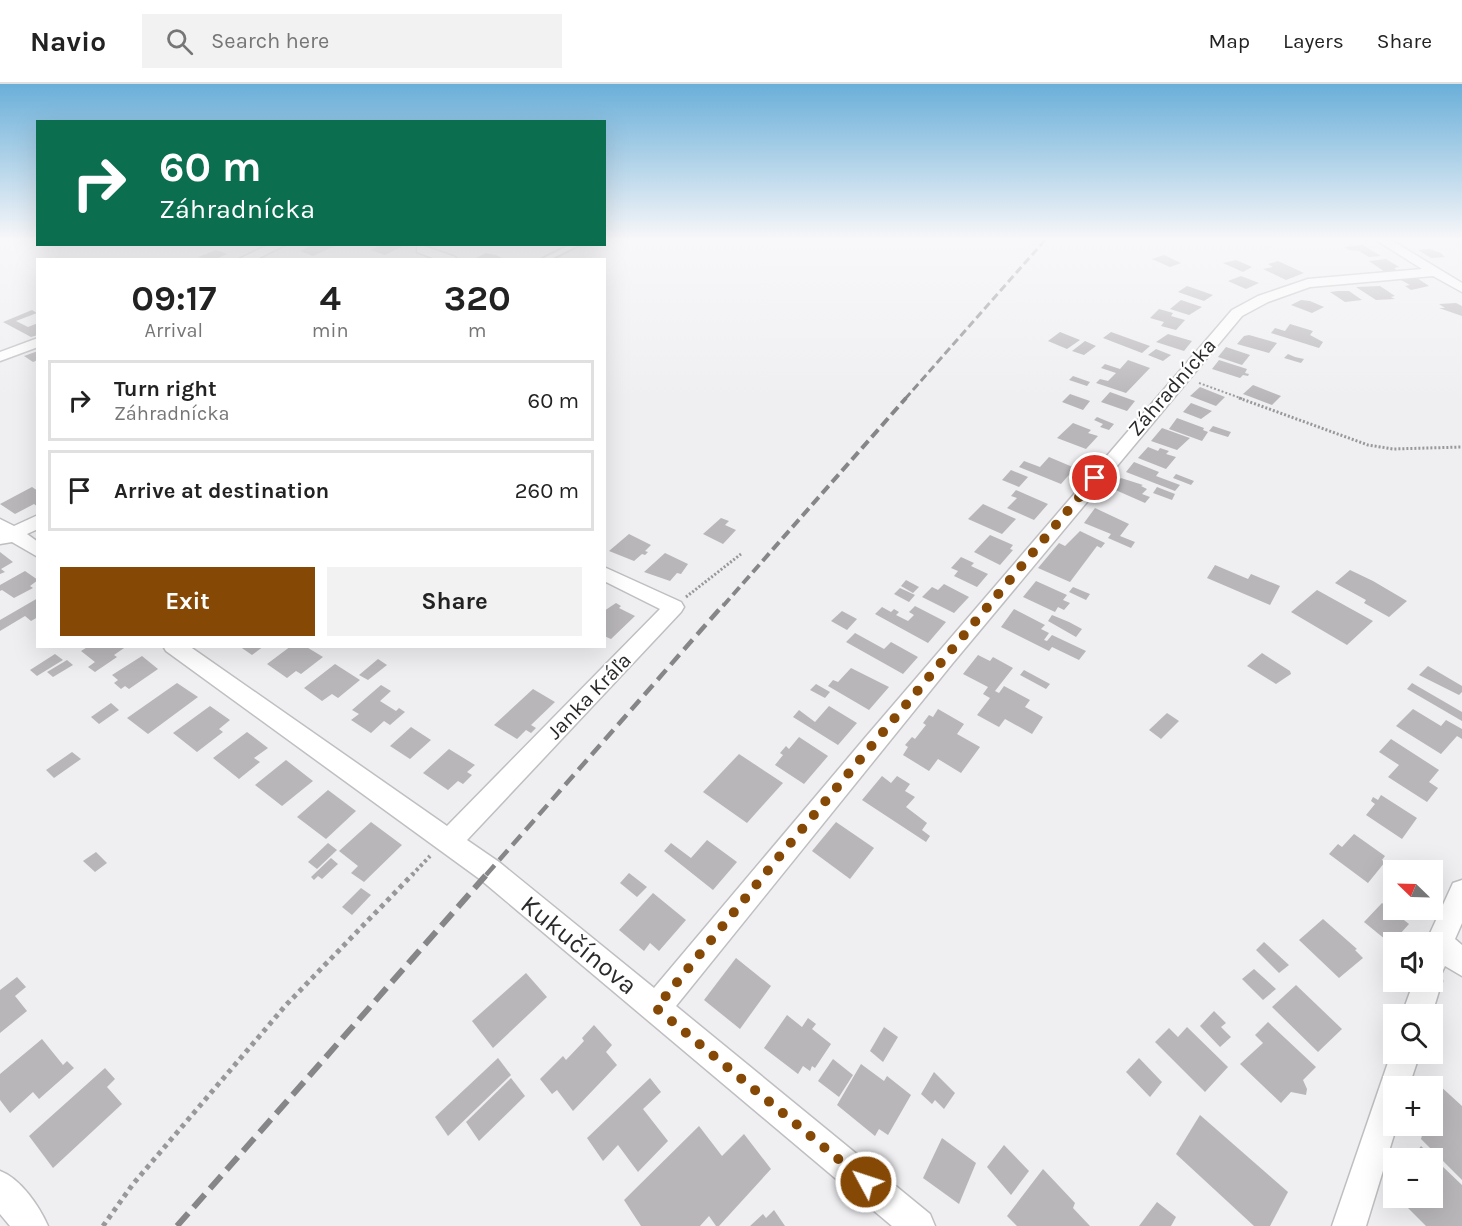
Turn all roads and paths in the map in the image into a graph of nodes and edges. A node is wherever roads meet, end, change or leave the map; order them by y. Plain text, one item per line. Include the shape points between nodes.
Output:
1 (1279, 293) edge
2 (36, 343) edge
3 (0, 357) edge
4 (1182, 377) junction
5 (1462, 447) edge
6 (36, 522) edge
7 (4, 533) edge
8 (36, 550) edge
9 (741, 554) dead end
10 (606, 574) edge
11 (674, 607) junction
12 (176, 648) edge
13 (450, 841) junction
14 (1462, 892) edge
15 (1443, 938) edge
16 (1443, 957) edge
17 (1462, 962) edge
18 (656, 1008) junction
19 (1383, 1121) edge
20 (0, 1187) edge
21 (31, 1226) edge
22 (103, 1226) edge
23 (918, 1226) edge
24 (1349, 1226) edge

1 - 4 street, Záhradnícka via 1237,313
2 - 3 street
4 - 5 path via 1368,445 1393,449
4 - 18 street, Záhradnícka
6 - 7 street
7 - 8 street
9 - 11 path
10 - 11 street
11 - 13 street, Janka Kráľa
12 - 13 street
13 - 18 street, Kukučínova
13 - 22 path via 434,852 286,1005 133,1184
14 - 15 street
16 - 17 street
18 - 23 street, Kukučínova
19 - 24 street
20 - 21 street

